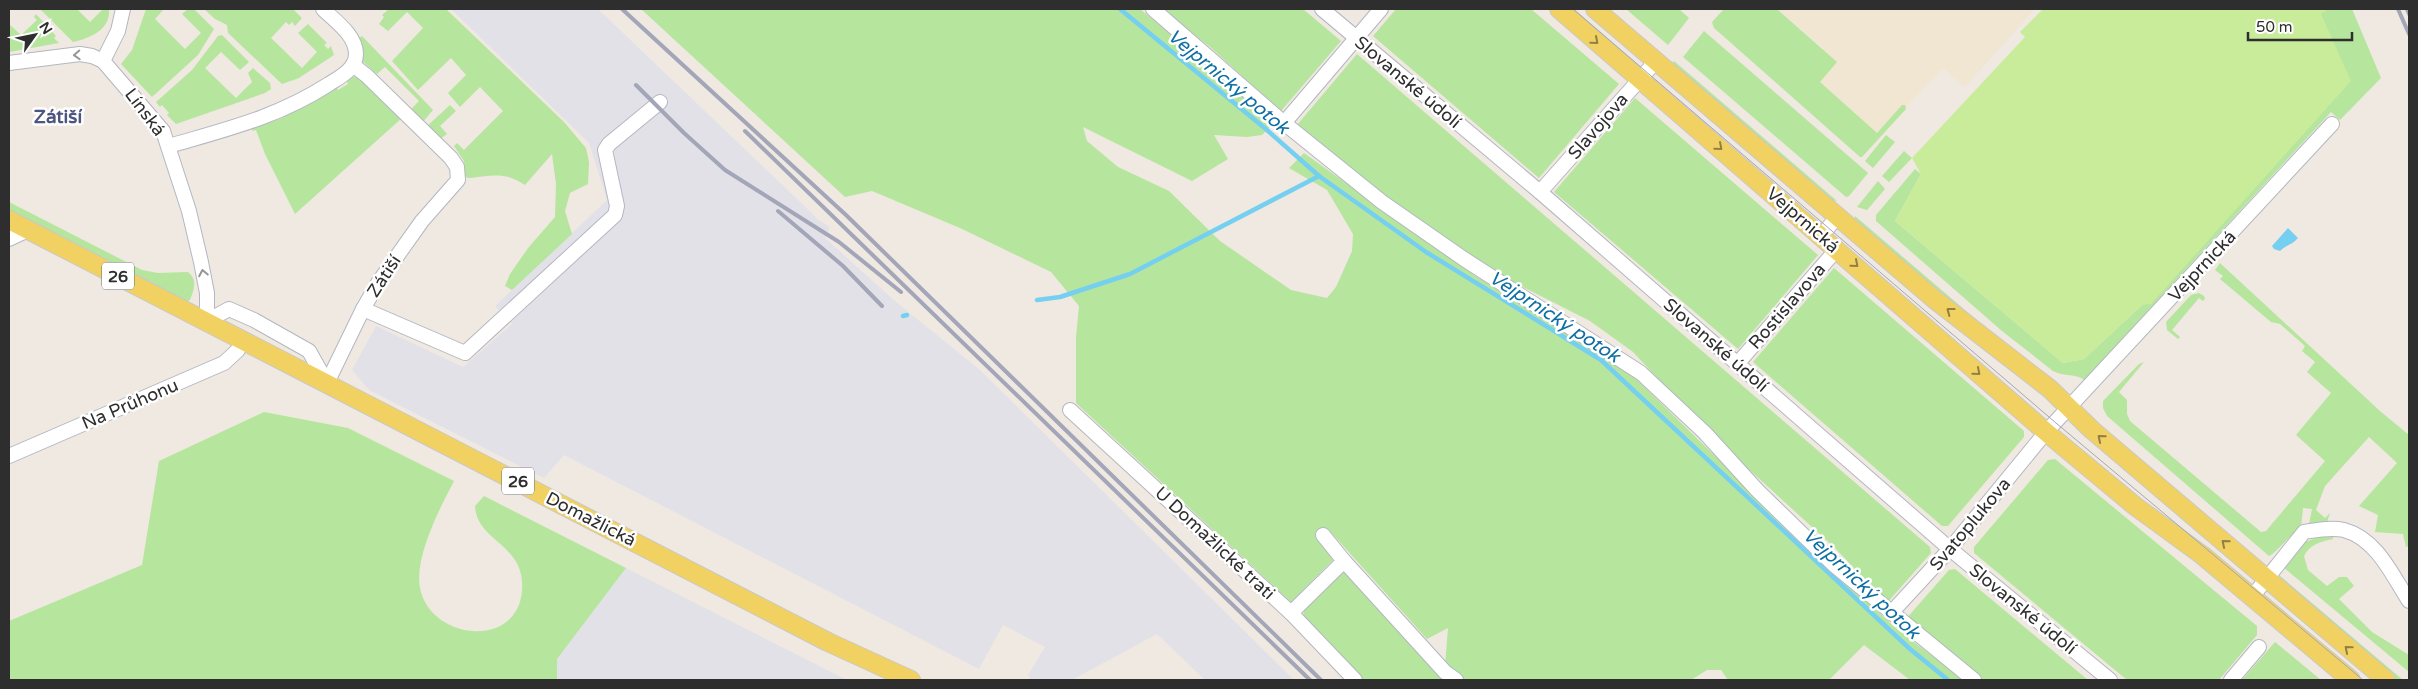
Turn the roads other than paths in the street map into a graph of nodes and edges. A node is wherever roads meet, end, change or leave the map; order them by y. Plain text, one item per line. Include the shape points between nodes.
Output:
1 (124, 9) edge
2 (323, 9) edge
3 (1154, 9) edge
4 (1322, 9) edge
5 (1381, 9) edge
6 (1558, 9) edge
7 (1595, 9) edge
8 (1355, 37) junction
9 (102, 61) junction
10 (1656, 61) junction
11 (9, 63) edge
12 (353, 65) junction
13 (1639, 79) junction
14 (660, 102) dead end
15 (1284, 123) junction
16 (2332, 124) dead end
17 (169, 146) junction
18 (1540, 192) junction
19 (1837, 217) junction
20 (9, 220) edge
21 (28, 230) junction
22 (1822, 235) junction
23 (9, 239) edge
24 (1837, 249) junction
25 (363, 309) junction
26 (207, 321) junction
27 (242, 340) junction
28 (1738, 363) junction
29 (327, 384) junction
30 (2070, 408) junction
31 (1070, 410) dead end
32 (2046, 432) junction
33 (9, 456) edge
34 (1323, 535) dead end
35 (1950, 549) junction
36 (1344, 561) junction
37 (2266, 579) junction
38 (2252, 597) junction
39 (2409, 601) edge
40 (1291, 613) junction
41 (1891, 613) junction
42 (828, 642) junction
43 (2259, 647) dead end
44 (887, 680) edge
45 (911, 680) edge
46 (1355, 680) edge
47 (1456, 680) edge
48 (1974, 680) edge
49 (2110, 680) edge
50 (2231, 680) edge
51 (2351, 680) edge
52 (2386, 680) edge

1 - 9 street via 118,31
2 - 12 street via 353,41 356,56
3 - 15 street
4 - 8 street, Slovanské údolí
5 - 8 street
6 -> 13 main road, Vejprnická
7 - 10 main road, Vejprnická
8 - 15 street
8 - 18 street, Slovanské údolí
9 -> 11 street via 80,54
9 - 17 street, Línská via 155,120
10 - 13 street, Slavojova
10 - 19 main road, Vejprnická
12 - 17 street via 344,75 287,109
12 - 25 street, Zátiší via 451,158 457,167 458,180 422,220
13 - 18 street, Slavojova
13 -> 22 main road, Vejprnická
14 - 25 street via 605,150 617,206 615,215 465,353
15 - 41 street via 1398,214 1641,373 1834,564
16 - 30 street, Vejprnická
26 -> 17 street, Línská via 207,293 201,262
18 - 28 street, Slovanské údolí
19 - 22 street
30 -> 19 main road, Vejprnická
20 - 21 main road, Domažlická / 26
21 - 23 street
21 - 26 main road, Domažlická / 26
22 - 24 main road, Vejprnická
24 - 28 street, Rostislavova
24 -> 32 main road, Vejprnická
25 - 29 street, Zátiší
26 - 27 main road, Domažlická / 26
26 - 29 street via 229,309 254,320 308,351
27 - 29 main road, Domažlická / 26
27 - 33 street, Na Průhonu via 238,350 224,363
28 - 35 street, Slovanské údolí
29 - 42 main road, Domažlická / 26
30 - 32 street, Vejprnická
37 -> 30 main road, Vejprnická
31 - 40 street, U Domažlické trati
32 - 35 street, Svatoplukova
32 - 38 main road, Vejprnická
34 - 36 street
35 - 41 street, Svatoplukova
35 - 49 street, Slovanské údolí
36 - 40 street
36 - 47 street via 1445,672
37 - 38 street
37 - 39 street via 2304,532 2344,530 2376,550
52 -> 37 main road, Vejprnická
38 - 51 main road, Vejprnická
40 - 46 street, U Domažlické trati
41 - 48 street
42 - 44 main road, Domažlická / 26
42 - 45 main road, Domažlická / 26
43 - 50 street

